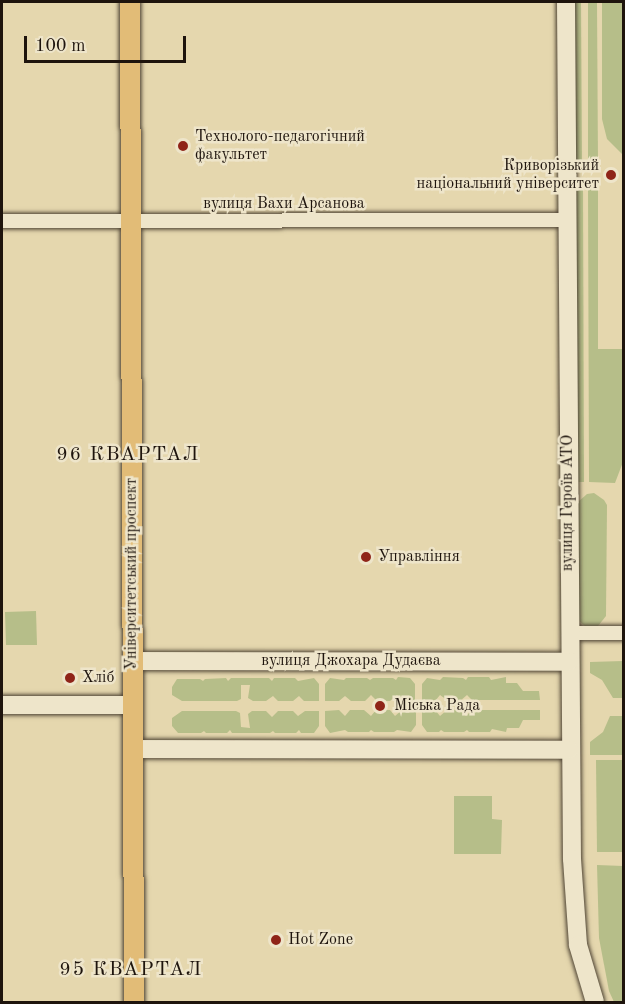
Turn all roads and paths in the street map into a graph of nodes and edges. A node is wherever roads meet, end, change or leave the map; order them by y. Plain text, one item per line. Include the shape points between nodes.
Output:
1 (130, 2) edge
2 (566, 2) edge
3 (131, 220) junction
4 (567, 220) junction
5 (2, 221) edge
6 (569, 633) junction
7 (624, 633) edge
8 (132, 661) junction
9 (569, 662) junction
10 (2, 705) edge
11 (133, 705) junction
12 (133, 749) junction
13 (569, 750) junction
14 (134, 1002) edge
15 (595, 1002) edge

1 - 3 main road, Університетський проспект
2 - 4 street, вулиця Героїв АТО
3 - 4 street, вулиця Вахи Арсанова
3 - 5 street, вулиця Вахи Арсанова
3 - 8 main road, Університетський проспект
4 - 6 street, вулиця Героїв АТО
6 - 7 street
6 - 9 street, вулиця Героїв АТО
8 - 9 street, вулиця Джохара Дудаєва
8 - 11 main road, Університетський проспект
9 - 13 street, вулиця Героїв АТО
10 - 11 street
11 - 12 main road, Університетський проспект
12 - 13 street
12 - 14 main road, Університетський проспект
13 - 15 street, вулиця Героїв АТО via 578,945

